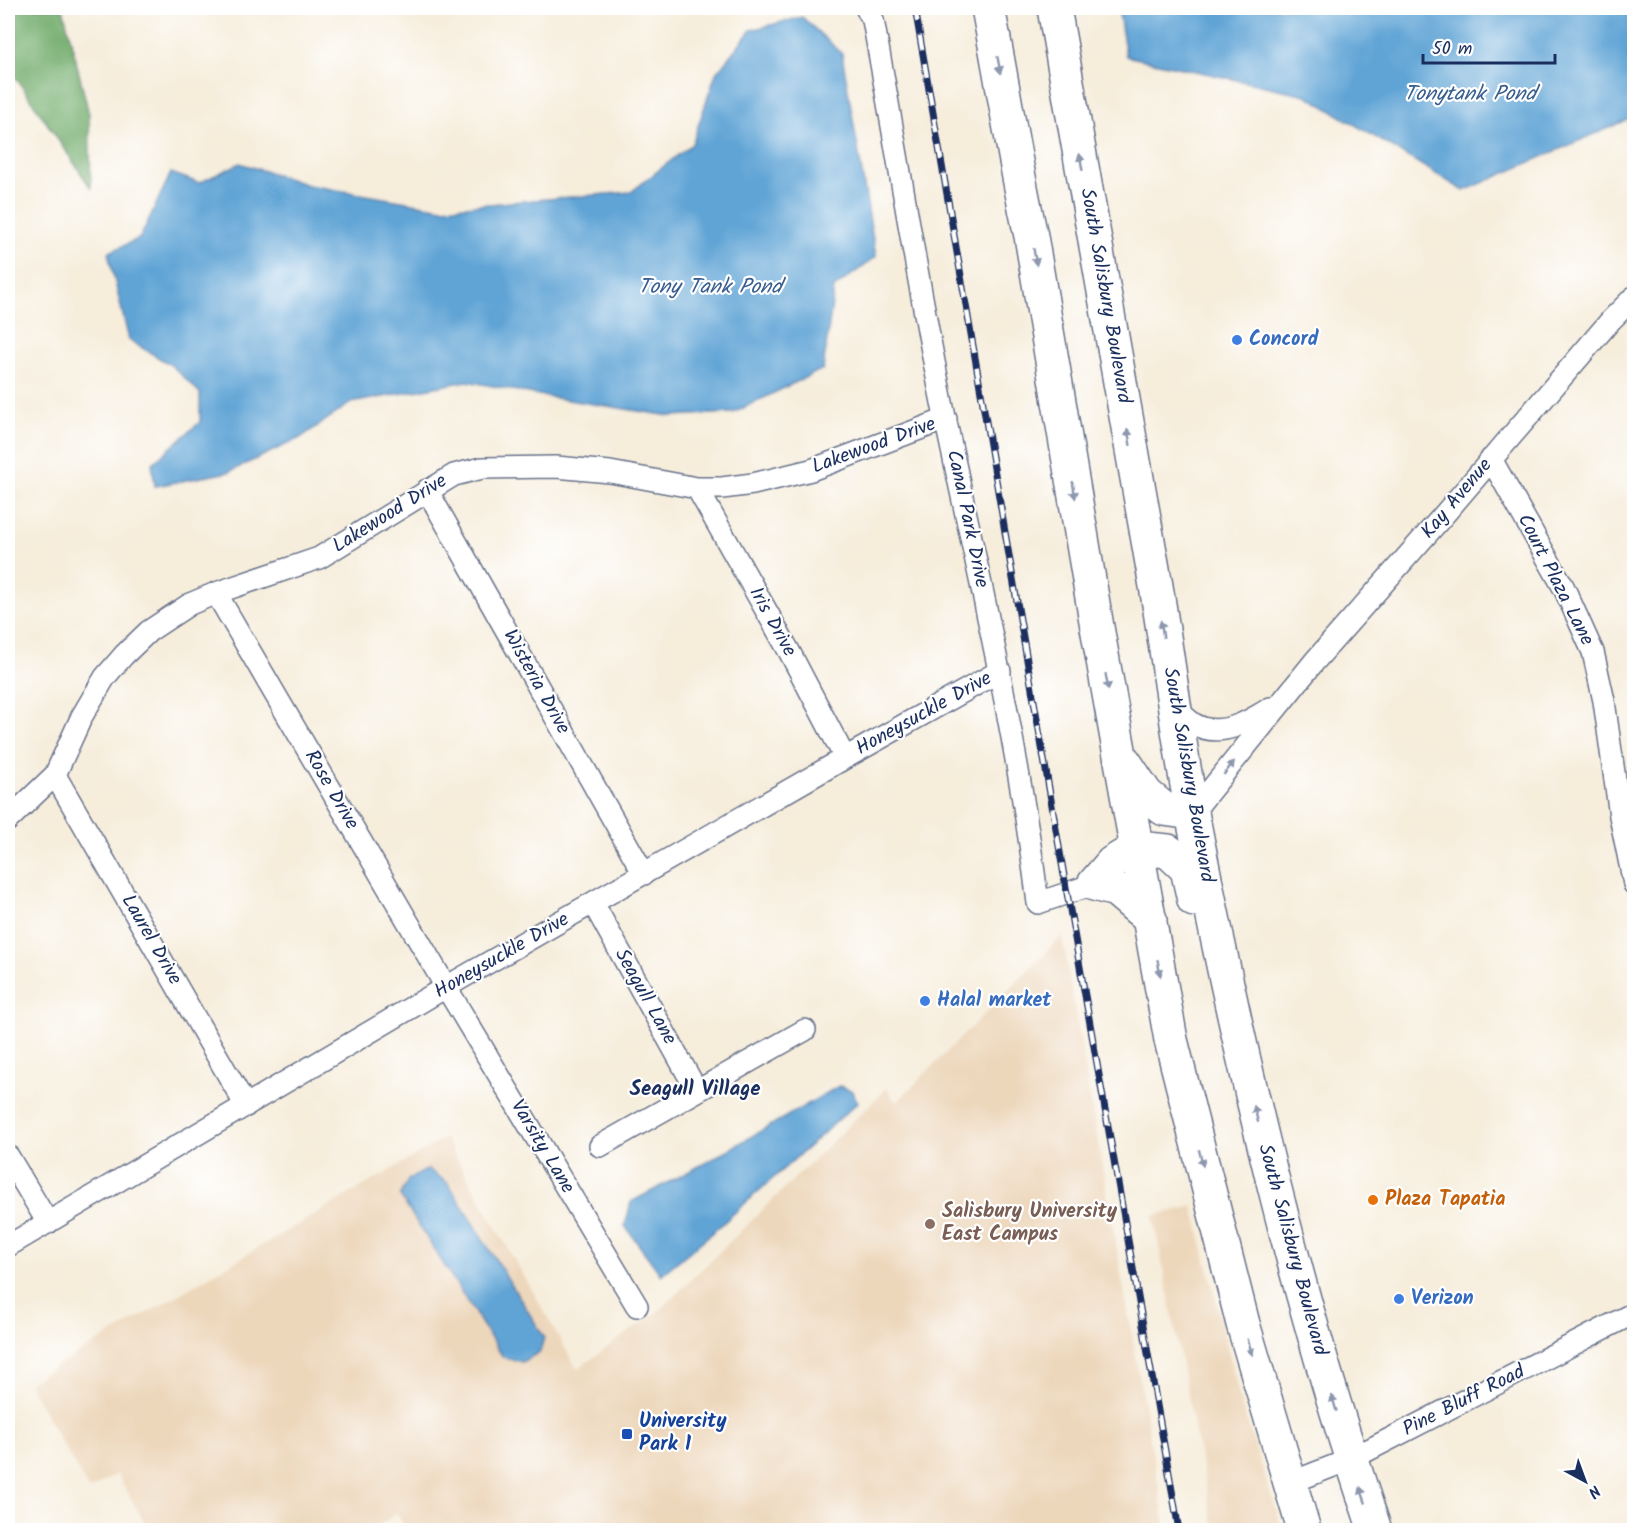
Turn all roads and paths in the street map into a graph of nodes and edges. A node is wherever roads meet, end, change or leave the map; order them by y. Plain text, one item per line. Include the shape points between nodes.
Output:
1 (866, 8) edge
2 (988, 8) edge
3 (1054, 8) edge
4 (1635, 297) edge
5 (946, 419) junction
6 (1491, 459) junction
7 (697, 488) junction
8 (427, 490) junction
9 (216, 593) junction
10 (1000, 671) junction
11 (1280, 702) junction
12 (1176, 709) junction
13 (1120, 755) junction
14 (845, 758) junction
15 (55, 775) junction
16 (1192, 813) junction
17 (8, 820) edge
18 (1137, 848) junction
19 (644, 874) junction
20 (1094, 884) junction
21 (1635, 884) edge
22 (593, 903) junction
23 (1150, 918) junction
24 (1221, 955) junction
25 (446, 987) junction
26 (805, 1030) dead end
27 (697, 1091) junction
28 (246, 1106) junction
29 (600, 1146) dead end
30 (8, 1156) edge
31 (48, 1223) junction
32 (8, 1246) edge
33 (637, 1306) dead end
34 (1635, 1313) edge
35 (1351, 1459) junction
36 (1290, 1484) junction
37 (1304, 1530) edge
38 (1375, 1530) edge

1 - 5 street, Canal Park Drive via 873,20
2 -> 13 main road
12 -> 3 main road, South Salisbury Boulevard
4 - 6 street, Kay Avenue
5 - 7 street, Lakewood Drive via 811,470 753,484
5 - 10 street, Canal Park Drive
6 - 11 street, Kay Avenue
6 - 21 street, Court Plaza Lane via 1564,588 1593,652
7 - 8 street, Lakewood Drive via 610,472 507,466 454,475
7 - 14 street, Iris Drive
8 - 9 street, Lakewood Drive via 319,558
8 - 19 street, Wisteria Drive
9 - 15 street, Lakewood Drive via 190,604 149,631 124,655 105,677 82,716
9 - 25 street, Rose Drive
10 - 14 street, Honeysuckle Drive
10 - 20 street, Canal Park Drive via 1027,814 1038,903
11 - 12 street, Kay Avenue via 1228,729 1211,730 1195,725
16 -> 11 street, Kay Avenue
12 - 16 main road, South Salisbury Boulevard
13 - 16 main road via 1146,794 1164,809
13 - 18 main road
14 - 19 street, Honeysuckle Drive
15 - 17 street, Lakewood Drive
15 - 28 street, Laurel Drive
16 - 24 main road, South Salisbury Boulevard
18 - 20 main road via 1112,863
18 - 23 main road
18 - 24 main road via 1168,851 1187,869 1203,941
19 - 22 street, Honeysuckle Drive
20 - 23 main road via 1116,890
22 - 25 street, Honeysuckle Drive
22 - 27 street, Seagull Lane
23 -> 36 main road via 1172,1040 1243,1324
35 -> 24 main road, South Salisbury Boulevard via 1307,1313
25 - 28 street, Honeysuckle Drive
25 - 33 street, Varsity Lane
26 - 27 street
27 - 29 street
28 - 31 street, Honeysuckle Drive
30 - 31 street
31 - 32 street, Honeysuckle Drive
34 - 35 street, Pine Bluff Road
35 - 36 street, Pine Bluff Road
38 -> 35 main road, South Salisbury Boulevard
36 - 37 main road

